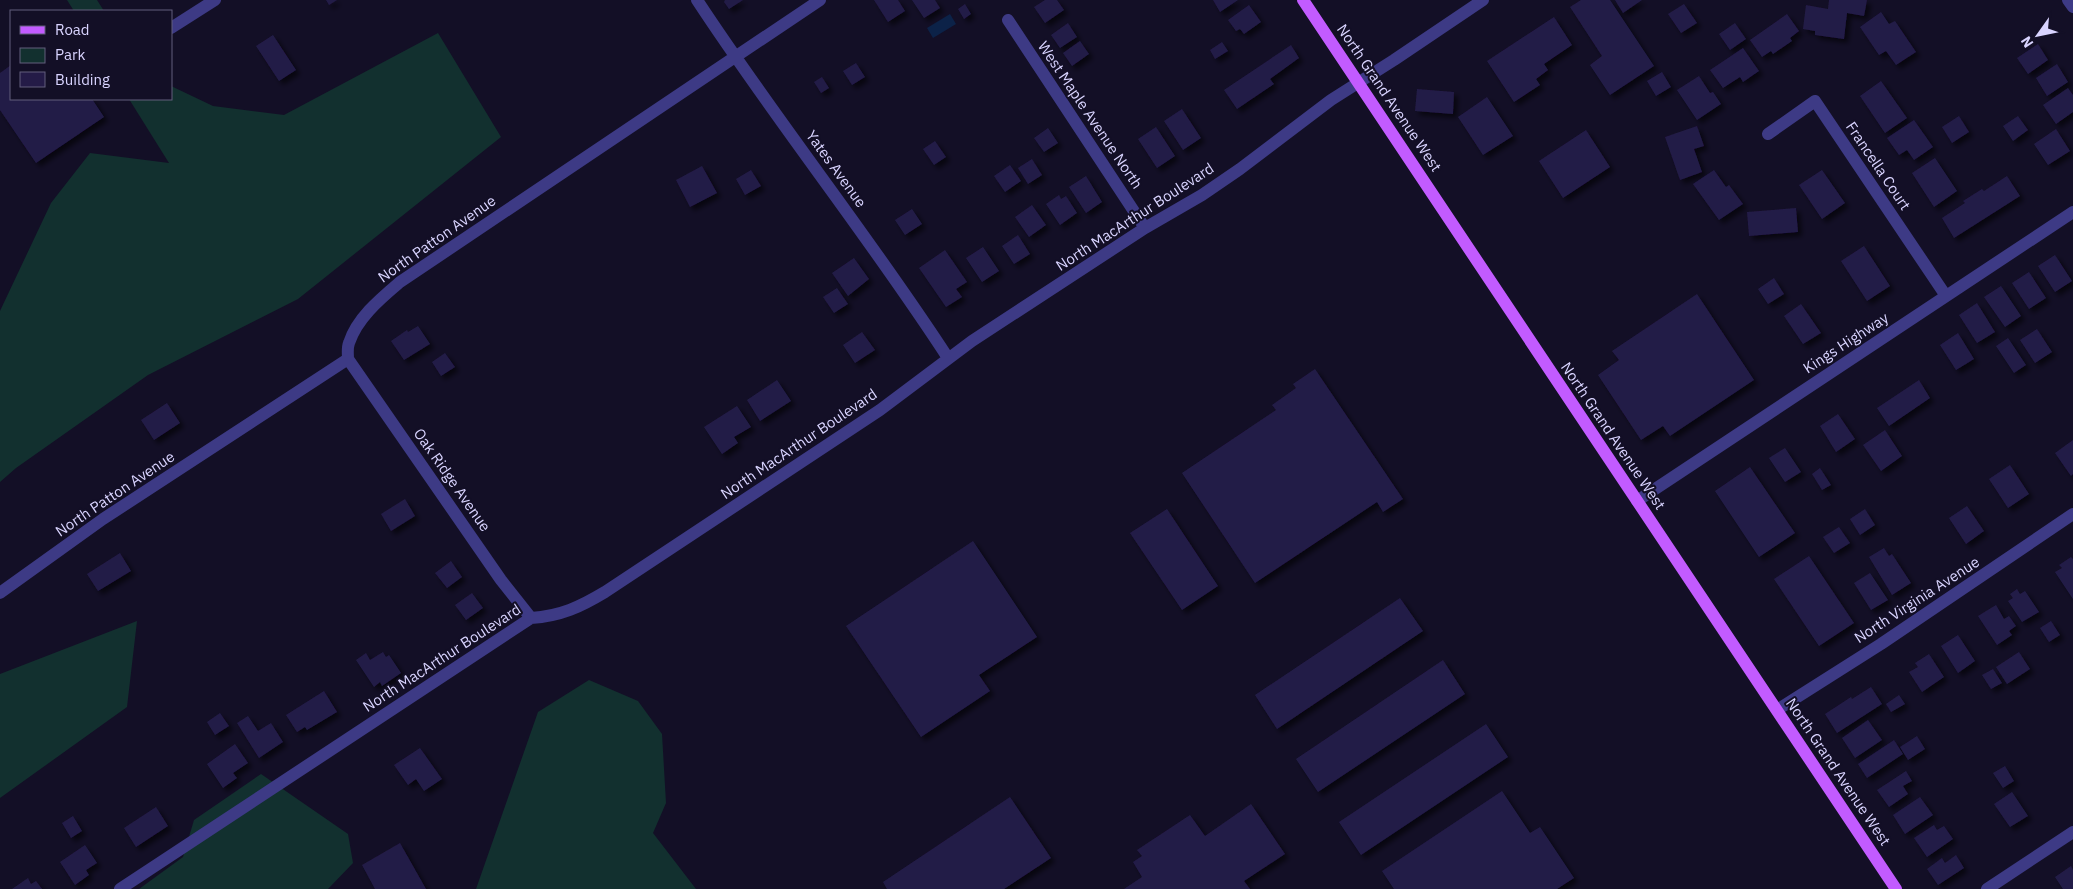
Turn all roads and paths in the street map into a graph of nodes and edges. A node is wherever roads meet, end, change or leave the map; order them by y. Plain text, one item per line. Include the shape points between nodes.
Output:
1 (215, 0) edge
2 (698, 0) edge
3 (820, 0) edge
4 (1303, 0) edge
5 (1483, 0) edge
6 (2068, 0) edge
7 (2073, 7) edge
8 (1008, 20) dead end
9 (172, 27) edge
10 (736, 57) junction
11 (1359, 82) junction
12 (1768, 134) dead end
13 (2073, 212) edge
14 (1146, 228) junction
15 (1946, 296) junction
16 (948, 358) junction
17 (348, 359) junction
18 (1637, 501) junction
19 (2073, 514) edge
20 (0, 593) edge
21 (531, 618) junction
22 (1777, 710) junction
23 (2073, 832) edge
24 (120, 889) edge
25 (1896, 889) edge
26 (1987, 889) edge

1 - 9 street
2 - 10 street, Yates Avenue
3 - 10 street, North Patton Avenue
4 - 11 main road, North Grand Avenue West
5 - 11 street, North MacArthur Boulevard
6 - 7 street
8 - 14 street, West Maple Avenue North
10 - 16 street, Yates Avenue
10 - 17 street, North Patton Avenue via 400,282 375,303 361,321 349,343
11 - 14 street, North MacArthur Boulevard via 1299,122 1240,169
11 - 18 main road, North Grand Avenue West
12 - 15 street, Francella Court via 1815,102
13 - 15 street, Kings Highway
14 - 16 street, North MacArthur Boulevard
15 - 18 street, Kings Highway
16 - 21 street, North MacArthur Boulevard via 880,410 605,592 558,615
17 - 20 street, North Patton Avenue via 103,519
17 - 21 street, Oak Ridge Avenue
18 - 22 main road, North Grand Avenue West
19 - 22 street, North Virginia Avenue
21 - 24 street, North MacArthur Boulevard
22 - 25 main road, North Grand Avenue West
23 - 26 street

